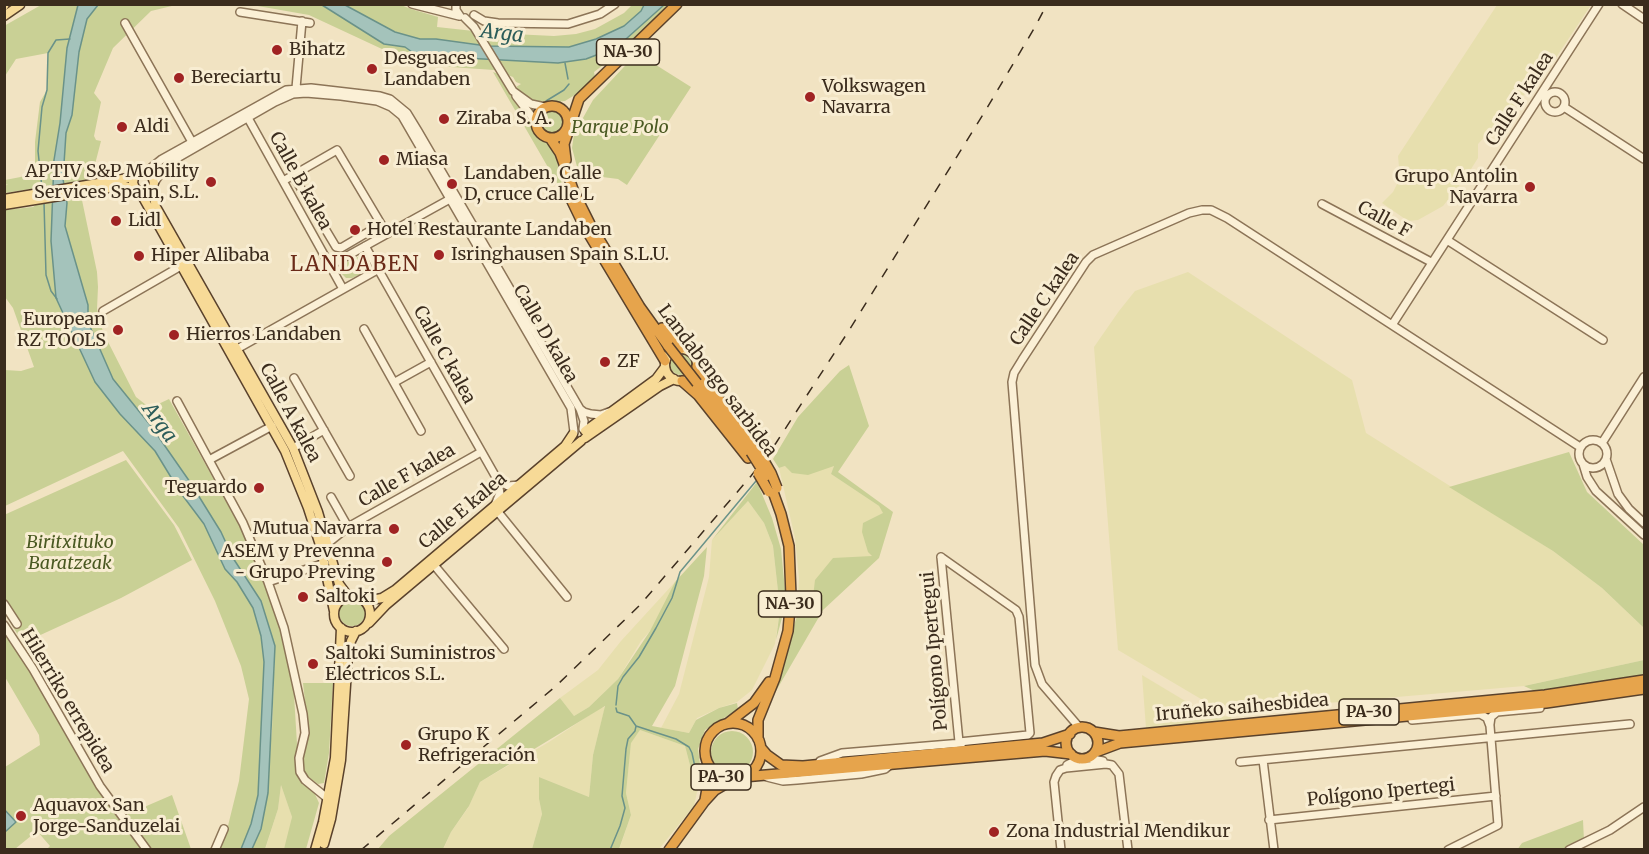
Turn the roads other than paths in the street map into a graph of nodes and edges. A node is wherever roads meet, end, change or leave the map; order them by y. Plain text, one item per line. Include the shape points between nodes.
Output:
1 (11, 4) edge
2 (412, 4) edge
3 (456, 4) edge
4 (615, 4) edge
5 (677, 4) edge
6 (1599, 4) edge
7 (1622, 4) edge
8 (20, 5) edge
9 (240, 12) dead end
10 (475, 13) junction
11 (4, 16) edge
12 (462, 17) junction
13 (1644, 19) edge
14 (302, 21) junction
15 (310, 22) dead end
16 (493, 22) junction
17 (124, 23) dead end
18 (474, 27) junction
19 (481, 39) junction
20 (1551, 78) junction
21 (296, 88) junction
22 (513, 90) junction
23 (1555, 91) junction
24 (579, 99) junction
25 (558, 106) junction
26 (1545, 106) junction
27 (545, 107) junction
28 (1564, 107) junction
29 (1530, 111) junction
30 (246, 116) junction
31 (536, 122) junction
32 (568, 128) junction
33 (550, 138) junction
34 (192, 142) junction
35 (1644, 159) edge
36 (564, 161) junction
37 (146, 172) junction
38 (442, 172) junction
39 (293, 175) junction
40 (134, 177) junction
41 (283, 181) junction
42 (153, 186) junction
43 (79, 190) junction
44 (137, 190) junction
45 (35, 197) junction
46 (4, 199) edge
47 (450, 199) junction
48 (1322, 204) dead end
49 (4, 205) edge
50 (469, 219) junction
51 (380, 225) junction
52 (387, 234) junction
53 (1447, 240) junction
54 (365, 246) junction
55 (1431, 262) junction
56 (330, 265) junction
57 (181, 266) junction
58 (379, 269) junction
59 (343, 289) junction
60 (103, 311) dead end
61 (1392, 325) junction
62 (364, 329) dead end
63 (218, 332) junction
64 (1603, 340) dead end
65 (237, 349) junction
66 (680, 349) junction
67 (431, 362) junction
68 (665, 364) junction
69 (697, 366) junction
70 (243, 376) junction
71 (1644, 377) edge
72 (294, 378) dead end
73 (678, 380) junction
74 (394, 382) junction
75 (177, 401) dead end
76 (580, 409) junction
77 (611, 412) junction
78 (272, 426) junction
79 (324, 430) junction
80 (421, 431) dead end
81 (580, 434) junction
82 (1602, 443) junction
83 (1580, 447) junction
84 (293, 448) junction
85 (481, 452) junction
86 (752, 452) junction
87 (1606, 459) junction
88 (209, 460) junction
89 (1583, 464) junction
90 (350, 476) dead end
91 (497, 479) junction
92 (520, 485) junction
93 (773, 490) junction
94 (331, 497) dead end
95 (496, 509) junction
96 (1644, 523) edge
97 (348, 527) junction
98 (1644, 535) edge
99 (328, 543) junction
100 (789, 546) junction
101 (325, 563) junction
102 (434, 565) junction
103 (268, 582) junction
104 (348, 596) junction
105 (567, 597) dead end
106 (366, 601) junction
107 (4, 604) edge
108 (334, 611) junction
109 (369, 623) junction
110 (17, 624) dead end
111 (4, 625) edge
112 (341, 628) junction
113 (356, 631) junction
114 (504, 650) dead end
115 (779, 662) junction
116 (1644, 680) edge
117 (1644, 689) edge
118 (1632, 691) junction
119 (1346, 722) junction
120 (726, 724) junction
121 (1630, 724) dead end
122 (1490, 726) junction
123 (1079, 727) junction
124 (1094, 732) junction
125 (1070, 734) junction
126 (1491, 738) junction
127 (959, 742) junction
128 (759, 743) junction
129 (1012, 746) junction
130 (1083, 755) junction
131 (1263, 760) junction
132 (1240, 762) dead end
133 (708, 765) junction
134 (1112, 765) junction
135 (803, 766) junction
136 (1060, 770) junction
137 (738, 778) junction
138 (1496, 796) junction
139 (327, 798) junction
140 (704, 802) junction
141 (1644, 809) edge
142 (1269, 820) junction
143 (225, 829) dead end
144 (147, 849) edge
145 (215, 849) edge
146 (315, 849) edge
147 (321, 849) edge
148 (669, 849) edge
149 (1061, 849) edge
150 (1128, 849) edge
151 (1274, 849) edge
152 (1448, 849) edge
153 (1569, 849) edge
154 (1576, 849) edge

1 - 8 main road
2 - 12 street
3 - 12 street
4 - 16 street via 600,14 568,24
5 - 24 highway, NA-30
6 - 20 street, Calle F kalea
7 - 13 street
8 - 11 main road
9 - 14 street
10 - 12 street
10 - 16 street via 484,21
10 - 18 street
12 - 18 street
14 - 15 street
14 - 21 street
16 - 19 street via 484,27
17 - 34 street
18 - 19 street
19 - 22 street
20 - 23 street
20 - 29 street, Calle F kalea
21 - 30 street, Calle D kalea via 256,106
21 - 38 street, Calle D kalea via 390,99 407,113
22 - 27 street via 531,104
22 - 31 street
23 - 26 street via 1545,98
23 - 28 street via 1565,98
24 - 25 highway
24 - 32 highway, NA-30
25 - 27 highway
25 - 32 highway via 566,114
26 - 28 street via 1554,112
26 - 29 street
27 - 31 highway
28 - 35 street
29 - 53 street, Calle F kalea
30 - 34 street
30 - 41 street, Calle B kalea
30 - 42 street via 167,164
30 - 47 street, Calle D kalea via 293,94 377,101 402,116
31 - 33 highway, Landabengo sarbidea via 541,134
32 - 33 highway via 562,135
32 - 36 highway, NA-30
33 - 36 highway, Landabengo sarbidea
34 - 37 street
36 - 66 highway via 622,268
36 - 68 highway via 573,207
36 - 86 highway, Landabengo sarbidea / NA-30, bridge via 590,224 640,306
37 - 40 main road
37 - 42 main road via 152,176
38 - 47 street
38 - 50 street, Calle D kalea
39 - 41 street
39 - 51 street via 336,248
39 - 51 street via 337,150
40 - 43 main road
40 - 44 main road
41 - 56 street, Calle B kalea
42 - 44 main road via 147,193
42 - 65 main road, Calle A kalea via 156,207
43 - 44 main road via 122,186
43 - 45 main road
44 - 57 main road
45 - 46 main road
45 - 49 main road
47 - 50 street
47 - 52 street
47 - 81 street, Calle D kalea via 571,408
48 - 55 street, Calle F
50 - 76 street, Calle D kalea
51 - 52 street
52 - 54 street
53 - 55 street, Calle F kalea
53 - 64 street
54 - 56 street
54 - 58 street, Calle C kalea
55 - 61 street, Calle F kalea
56 - 59 street, Calle B kalea
57 - 60 street
57 - 63 main road
58 - 59 street
58 - 67 street, Calle C kalea
59 - 65 street
61 - 83 street, Calle C kalea
61 - 123 street, Calle C kalea via 1211,210 1189,213 1093,255 1086,262 1014,373 1012,382 1035,665 1042,684
62 - 74 street
63 - 65 main road
63 - 70 main road
65 - 70 main road
65 - 84 main road, Calle A kalea
66 - 68 main road via 668,355
66 - 69 main road via 692,353
67 - 74 street
67 - 85 street, Calle C kalea
68 - 73 main road via 666,372
68 - 77 main road, Calle E kalea via 656,379
69 - 73 main road via 692,376
69 - 86 highway
70 - 78 main road
71 - 82 street
72 - 79 street
73 - 81 main road, Calle E kalea via 660,386
73 - 86 highway via 698,395
74 - 80 street
75 - 88 street
76 - 77 street, Calle D kalea via 601,415
76 - 81 street, Calle D kalea via 584,421
77 - 81 main road, Calle E kalea
78 - 88 street, Calle A kalea
78 - 101 main road via 300,488
79 - 84 street
79 - 90 street
81 - 92 main road, Calle E kalea
81 - 95 main road, Calle E kalea
82 - 83 street via 1592,440
82 - 87 street
83 - 89 street
84 - 99 main road, Calle A kalea
85 - 91 street, Calle C kalea
85 - 97 street, Calle F kalea
86 - 93 highway, Landabengo sarbidea / NA-30, bridge
87 - 89 street via 1594,468
87 - 96 street via 1618,494
88 - 103 street via 243,523
89 - 98 street via 1596,491
91 - 92 street via 508,486
91 - 95 street via 500,493
92 - 95 main road, Calle E kalea
93 - 100 highway, Landabengo sarbidea / NA-30
93 - 100 highway via 788,526
94 - 97 street, Calle F kalea
95 - 102 main road, Calle E kalea
95 - 105 street, Calle E kalea
95 - 106 main road, Calle E kalea via 394,590 382,598
97 - 99 street, Calle F kalea
99 - 104 main road, Calle A kalea via 339,584
100 - 115 highway, Landabengo sarbidea / NA-30 via 788,631
101 - 103 street
101 - 108 main road
102 - 109 main road, Calle E kalea
102 - 114 street, Calle E kalea
103 - 139 street via 284,628 303,714 300,772
104 - 106 main road
104 - 108 main road
106 - 109 main road via 371,614
107 - 110 street, Hilerriko errepidea
108 - 112 main road via 334,619
109 - 113 main road
111 - 144 street, Hilerriko errepidea via 100,786
112 - 113 main road
112 - 139 main road via 335,758
113 - 147 main road via 348,655 341,760 331,819
115 - 120 highway, Landabengo sarbidea / NA-30 via 754,704
115 - 128 highway, Landabengo sarbidea / NA-30 via 758,720
116 - 124 highway, Iruñeko saihesbidea / PA-30 via 1545,695 1119,736
117 - 118 highway, Iruñeko saihesbidea / PA-30
118 - 119 highway, Iruñeko saihesbidea / PA-30
118 - 122 street via 1602,699 1497,712 1491,717
119 - 122 street via 1480,714
119 - 130 highway, Iruñeko saihesbidea / PA-30 via 1120,743
120 - 128 highway, PA-30 via 744,726
120 - 133 highway, PA-30 via 717,728 706,743
121 - 126 street
122 - 126 street
123 - 124 highway, PA-30
123 - 125 highway, PA-30
124 - 130 highway via 1098,741
125 - 129 highway, PA-30 via 1043,743
125 - 130 highway via 1066,744
126 - 131 street
126 - 138 street
127 - 127 street, Polígono Ipertegui via 958,731 941,557 1016,610 1019,617 1030,733
127 - 129 street
127 - 135 street via 842,753
128 - 135 highway, PA-30 via 781,765
128 - 137 highway, PA-30 via 757,765
129 - 135 highway, PA-30
130 - 134 street
130 - 136 street
130 - 137 highway, Iruñeko saihesbidea / PA-30 via 1046,751
131 - 132 street
131 - 142 street
133 - 137 highway, PA-30 via 722,777
133 - 140 highway, Iruñeko saihesbidea / PA-30
134 - 136 street
134 - 150 street via 1121,782
136 - 149 street via 1054,782
137 - 140 highway, Iruñeko saihesbidea / PA-30 via 715,790
138 - 142 street, Polígono Ipertegi
138 - 152 street via 1498,825
139 - 146 main road
140 - 148 highway, Iruñeko saihesbidea / PA-30
141 - 153 street
141 - 154 street via 1612,832
142 - 151 street
143 - 145 street

